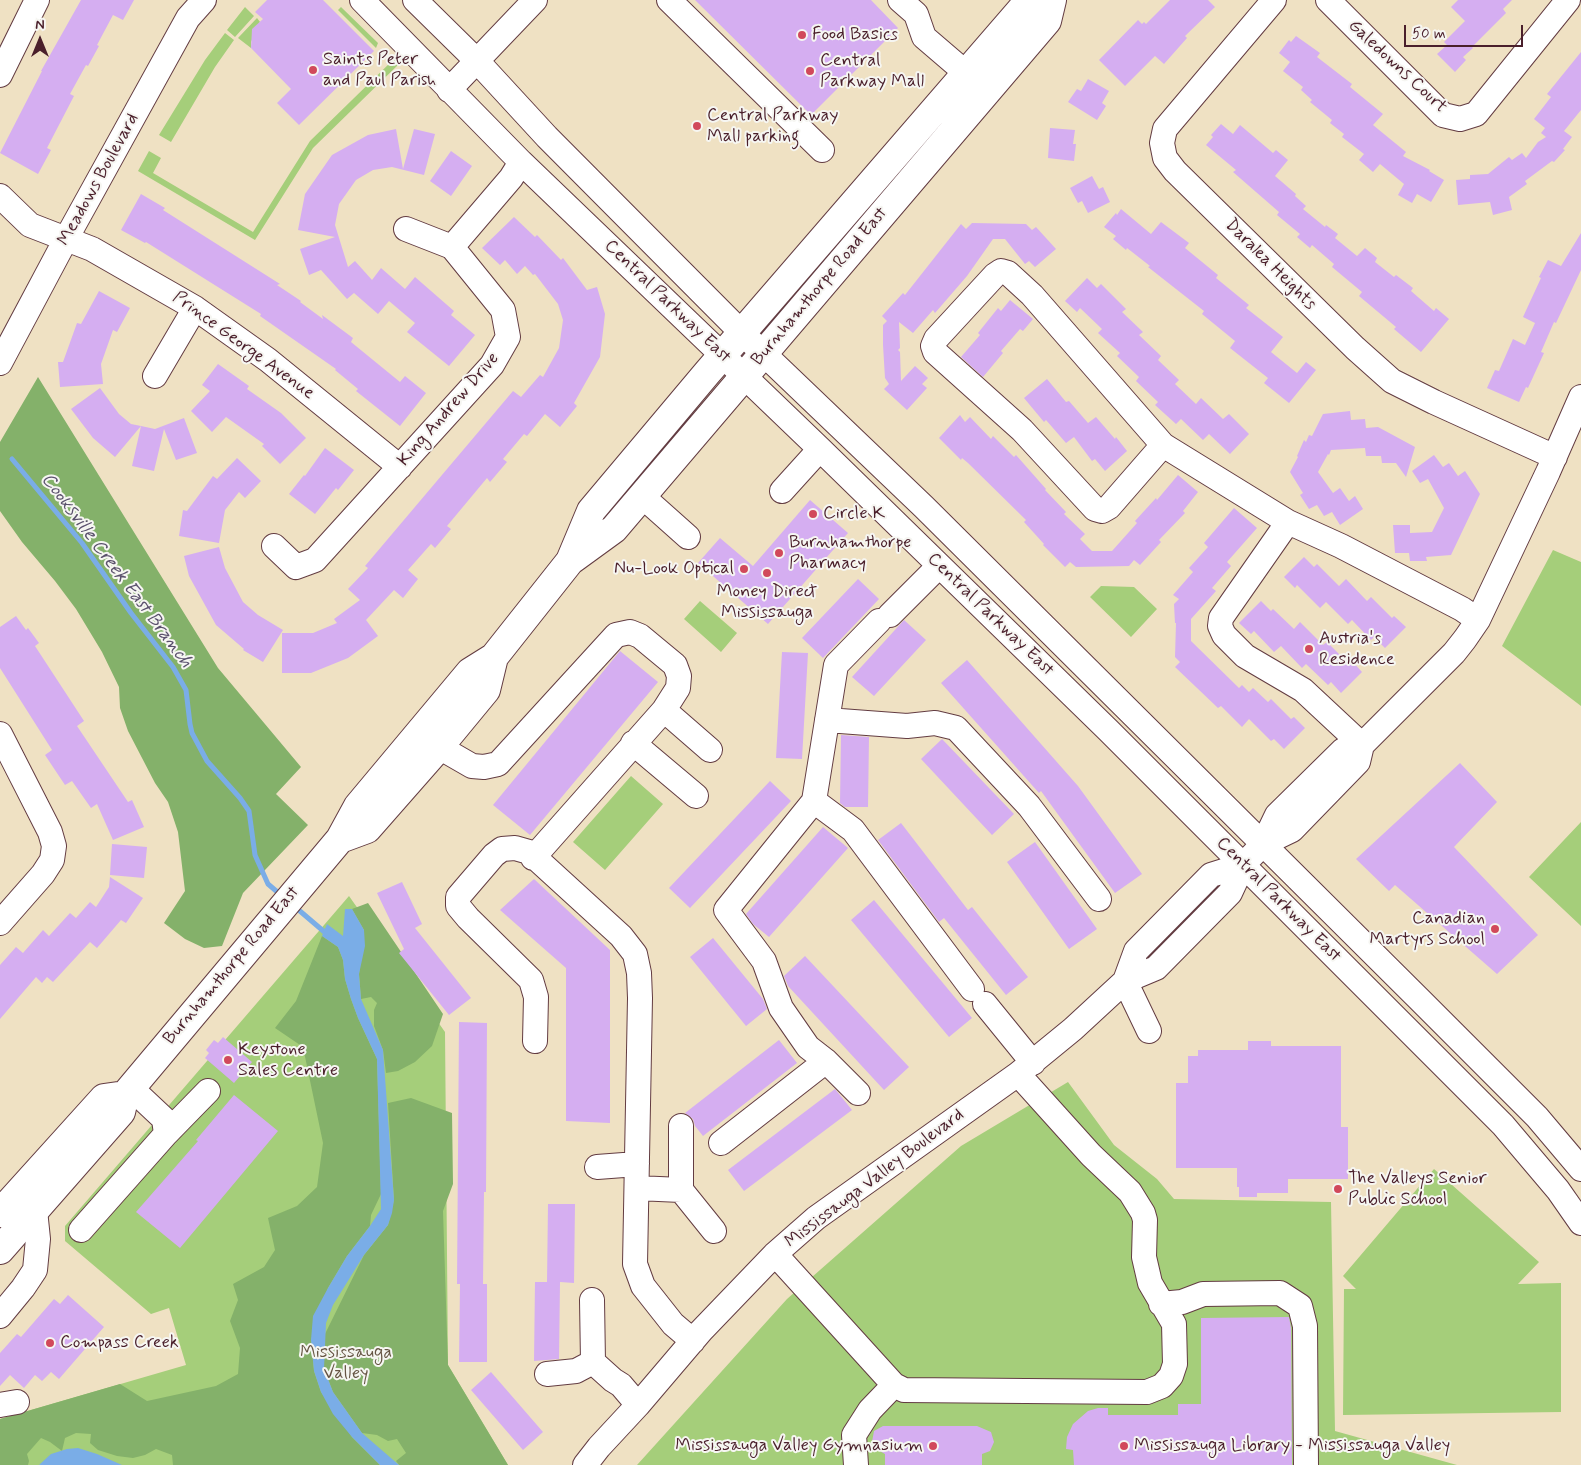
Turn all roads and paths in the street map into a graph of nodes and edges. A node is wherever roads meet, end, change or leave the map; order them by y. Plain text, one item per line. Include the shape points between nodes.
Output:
1 (37, 0) edge
2 (204, 0) edge
3 (362, 0) edge
4 (415, 0) edge
5 (535, 0) edge
6 (669, 0) edge
7 (900, 0) edge
8 (1034, 0) edge
9 (1052, 0) edge
10 (1274, 0) edge
11 (1328, 0) edge
12 (1568, 0) edge
13 (476, 61) junction
14 (966, 73) junction
15 (0, 76) edge
16 (449, 90) junction
17 (822, 150) dead end
18 (521, 162) junction
19 (0, 196) edge
20 (406, 229) dead end
21 (66, 239) junction
22 (452, 247) junction
23 (195, 308) junction
24 (742, 333) junction
25 (764, 353) junction
26 (722, 356) junction
27 (0, 363) edge
28 (155, 376) dead end
29 (745, 376) junction
30 (1581, 398) edge
31 (1163, 446) junction
32 (820, 449) junction
33 (1555, 457) junction
34 (400, 467) junction
35 (782, 491) dead end
36 (642, 496) junction
37 (1288, 522) junction
38 (688, 536) dead end
39 (274, 546) dead end
40 (570, 560) junction
41 (938, 566) junction
42 (1478, 620) junction
43 (494, 657) junction
44 (664, 710) junction
45 (827, 720) junction
46 (0, 734) edge
47 (633, 743) junction
48 (1362, 745) junction
49 (439, 747) junction
50 (710, 750) dead end
51 (696, 796) dead end
52 (814, 801) junction
53 (340, 839) junction
54 (1263, 844) junction
55 (534, 858) junction
56 (1243, 865) junction
57 (1099, 899) dead end
58 (0, 923) edge
59 (1125, 981) junction
60 (1149, 1031) dead end
61 (535, 1041) dead end
62 (826, 1061) junction
63 (1025, 1068) junction
64 (128, 1091) junction
65 (208, 1091) dead end
66 (858, 1093) dead end
67 (681, 1126) dead end
68 (166, 1134) junction
69 (721, 1143) dead end
70 (637, 1164) junction
71 (598, 1167) dead end
72 (1581, 1169) edge
73 (637, 1188) junction
74 (681, 1190) junction
75 (35, 1210) junction
76 (0, 1214) edge
77 (1581, 1223) edge
78 (81, 1230) dead end
79 (714, 1231) dead end
80 (0, 1250) edge
81 (775, 1254) junction
82 (592, 1300) dead end
83 (1161, 1304) junction
84 (0, 1316) edge
85 (693, 1341) junction
86 (593, 1362) junction
87 (547, 1374) dead end
88 (894, 1385) junction
89 (638, 1406) junction
90 (585, 1465) edge
91 (856, 1465) edge
92 (1306, 1465) edge

1 - 15 street
2 - 21 street, Meadows Boulevard via 188,18
3 - 16 street, Central Parkway East
4 - 13 street, Central Parkway East
5 - 13 street
6 - 17 street
7 - 14 street via 916,14 924,37
8 - 14 main road, Burnhamthorpe Road East via 1026,4
9 - 25 main road, Burnhamthorpe Road East via 1047,21
10 - 33 street, Daralea Heights via 1165,129 1162,143 1165,158 1327,321 1392,381
11 - 12 street, Galedowns Court via 1443,115 1460,119 1476,114
13 - 16 street
13 - 24 street, Central Parkway East
14 - 24 main road, Burnhamthorpe Road East
16 - 18 street, Central Parkway East
18 - 22 street
18 - 26 street, Central Parkway East
19 - 21 street, Prince George Avenue via 30,226
20 - 22 street
21 - 23 street, Prince George Avenue via 103,255
21 - 27 street, Meadows Boulevard
22 - 34 street, King Andrew Drive via 503,310 508,337 492,365
23 - 28 street
23 - 34 street, Prince George Avenue via 268,360
24 - 25 street, Central Parkway East
24 - 26 main road, Burnhamthorpe Road East
25 - 29 main road, Burnhamthorpe Road East
25 - 54 street, Central Parkway East
26 - 29 street, Central Parkway East
26 - 40 main road, Burnhamthorpe Road East via 591,511
29 - 32 street, Central Parkway East
29 - 36 main road, Burnhamthorpe Road East
30 - 33 street, Mississauga Valley Boulevard
31 - 31 street via 1032,295 1008,273 1001,271 996,275 936,339 935,352 1022,430 1095,509 1102,512 1109,508
31 - 37 street
32 - 35 street
32 - 41 street, Central Parkway East
33 - 42 street, Mississauga Valley Boulevard
34 - 39 street, King Andrew Drive via 315,560 296,567
36 - 38 street
36 - 40 main road, Burnhamthorpe Road East via 614,529
37 - 42 street via 1341,546
37 - 48 street via 1220,618 1220,626 1224,635 1245,656 1303,690
40 - 43 main road, Burnhamthorpe Road East
41 - 45 street via 836,665
41 - 56 street, Central Parkway East
42 - 48 street, Mississauga Valley Boulevard via 1454,653
43 - 49 main road, Burnhamthorpe Road East via 486,690
43 - 53 main road, Burnhamthorpe Road East via 470,672 358,806
44 - 47 street
44 - 49 street via 678,688 677,670 640,636 630,632 616,635 498,764 472,766
44 - 50 street
45 - 52 street
45 - 57 street via 907,726 935,723 956,728 1029,806
46 - 58 street via 54,846 52,860 43,874
47 - 51 street
47 - 55 street
48 - 54 street, Mississauga Valley Boulevard via 1358,762 1292,830
49 - 53 main road, Burnhamthorpe Road East via 367,829
52 - 62 street via 726,910 764,961 781,1008 808,1048
52 - 63 street via 853,830 979,997
53 - 64 main road, Burnhamthorpe Road East
54 - 56 street, Mississauga Valley Boulevard
54 - 72 street, Central Parkway East via 1537,1117
55 - 61 street via 524,850 502,849 458,897 458,906 531,980 536,997
55 - 70 street via 621,936 635,954 640,980
56 - 59 street, Mississauga Valley Boulevard via 1211,875 1136,952
56 - 77 street, Central Parkway East via 1503,1124
59 - 60 street
59 - 63 street, Mississauga Valley Boulevard
62 - 66 street
62 - 69 street
63 - 81 street, Mississauga Valley Boulevard via 816,1218
63 - 83 street via 1091,1155 1138,1202 1145,1220 1144,1257 1150,1283
64 - 68 street via 164,1119
64 - 75 main road, Burnhamthorpe Road East via 121,1112
64 - 76 main road via 104,1098
65 - 68 street
67 - 74 street
68 - 78 street
70 - 71 street
70 - 73 street
73 - 74 street
73 - 85 street via 635,1264 643,1286 673,1324
74 - 79 street
75 - 80 main road, Burnhamthorpe Road East
75 - 84 street via 38,1239 35,1270
81 - 85 street, Mississauga Valley Boulevard
81 - 88 street
82 - 86 street
83 - 88 street via 1174,1324 1175,1364 1171,1376 1162,1386 1148,1392 904,1390
83 - 92 street via 1182,1302 1203,1294 1280,1293 1300,1306 1305,1326
85 - 89 street, Mississauga Valley Boulevard
86 - 87 street via 576,1371
86 - 89 street via 621,1385
88 - 91 street via 870,1410 854,1435
89 - 90 street, Mississauga Valley Boulevard

